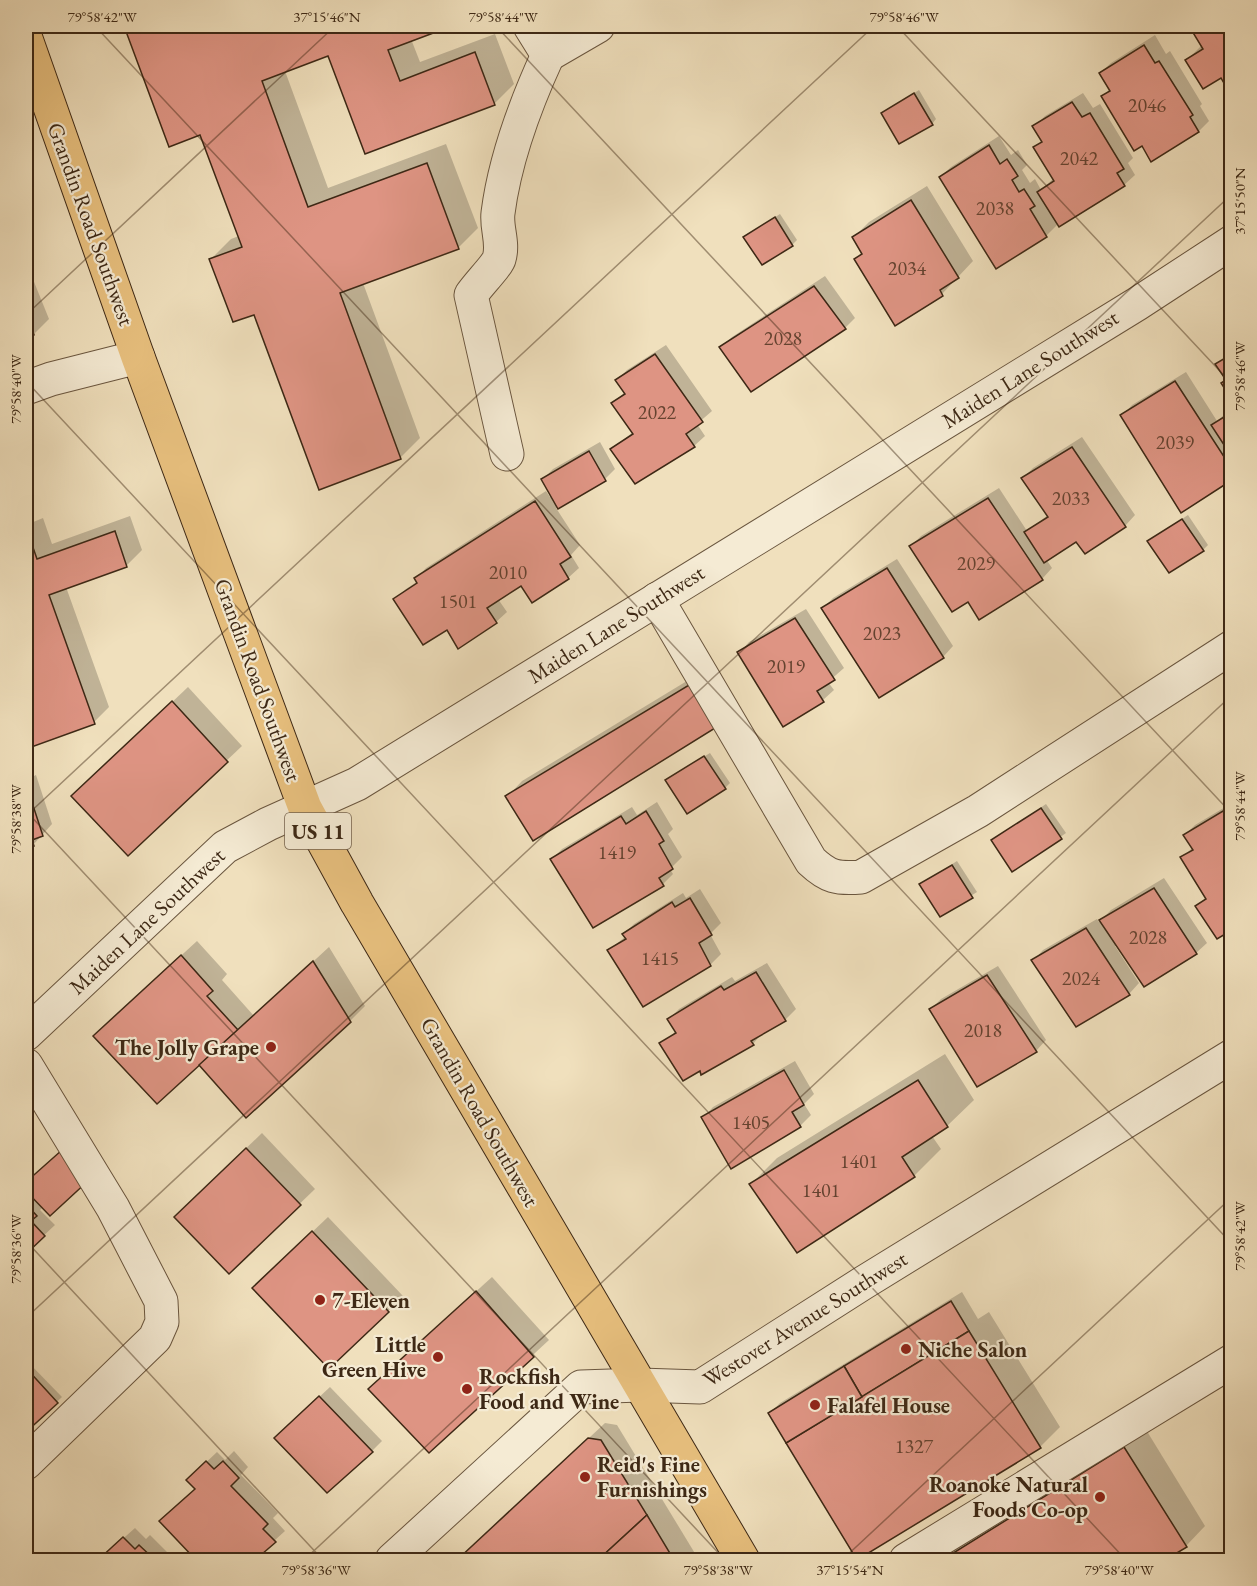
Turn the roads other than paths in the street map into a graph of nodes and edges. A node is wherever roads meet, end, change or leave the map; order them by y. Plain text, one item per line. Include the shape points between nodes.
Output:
1 (530, 26) edge
2 (598, 26) edge
3 (26, 39) edge
4 (548, 55) junction
5 (1232, 242) edge
6 (138, 357) junction
7 (26, 388) edge
8 (507, 454) dead end
9 (657, 598) junction
10 (1232, 647) edge
11 (306, 808) junction
12 (26, 1034) edge
13 (1232, 1056) edge
14 (26, 1065) edge
15 (1232, 1361) edge
16 (640, 1385) junction
17 (26, 1463) edge
18 (392, 1560) edge
19 (743, 1560) edge
20 (906, 1560) edge

1 - 4 street
2 - 4 street
3 - 6 main road, Grandin Road Southwest / US 11
4 - 8 street via 528,99 505,175 497,216 499,261 471,295
5 - 9 street, Maiden Lane Southwest
6 - 7 street
6 - 11 main road, Grandin Road Southwest / US 11
9 - 10 street via 811,861 822,872 840,879 861,877 978,811
9 - 11 street, Maiden Lane Southwest via 357,784
11 - 12 street, Maiden Lane Southwest via 225,847
11 - 16 main road, Grandin Road Southwest / US 11 via 357,903
13 - 16 street, Westover Avenue Southwest via 700,1387
14 - 17 street via 118,1218 161,1301 162,1322 155,1338
15 - 20 street
16 - 18 street, Westover Avenue Southwest via 581,1387
16 - 19 main road, Grandin Road Southwest / US 11

